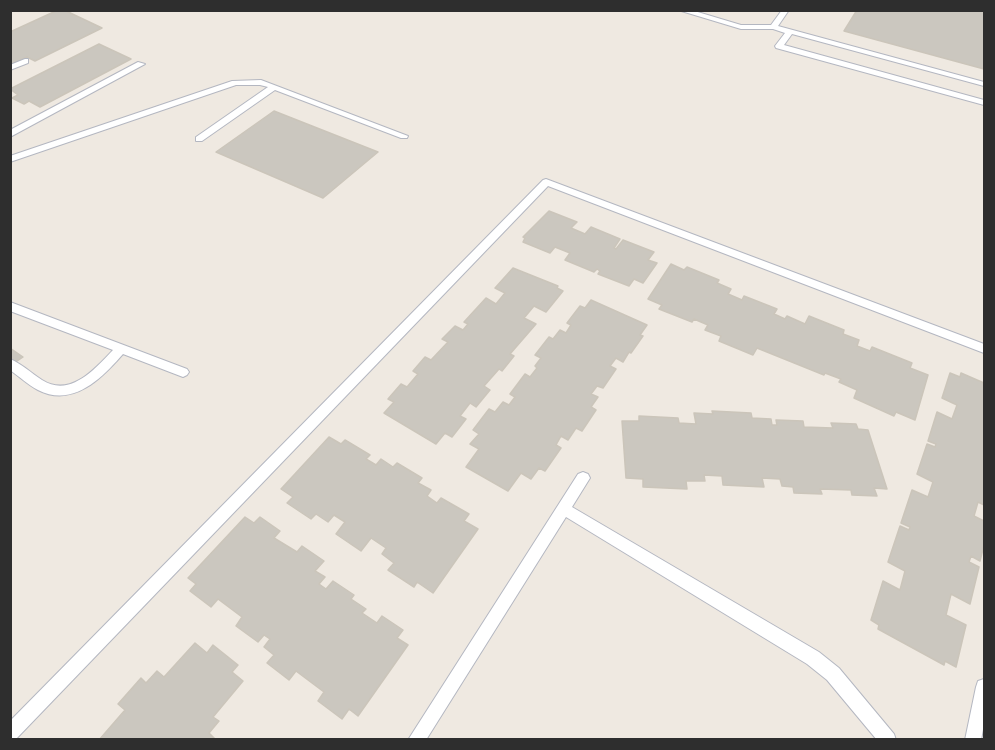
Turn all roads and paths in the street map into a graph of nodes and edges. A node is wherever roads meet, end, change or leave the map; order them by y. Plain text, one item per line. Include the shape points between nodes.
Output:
1 (681, 10) edge
2 (786, 10) edge
3 (773, 27) junction
4 (789, 32) junction
5 (25, 61) dead end
6 (141, 64) dead end
7 (10, 68) edge
8 (984, 84) edge
9 (274, 87) junction
10 (984, 103) edge
11 (10, 134) edge
12 (404, 136) dead end
13 (199, 139) dead end
14 (10, 159) edge
15 (10, 306) edge
16 (122, 348) junction
17 (984, 348) edge
18 (10, 364) edge
19 (183, 372) dead end
20 (583, 478) dead end
21 (564, 509) junction
22 (984, 687) edge
23 (10, 734) edge
24 (416, 740) edge
25 (888, 740) edge
26 (973, 740) edge

1 - 3 lane via 741,27
2 - 3 lane
3 - 4 lane
4 - 8 lane
4 - 10 lane via 779,46
5 - 7 lane
6 - 11 lane
9 - 12 lane
9 - 13 lane
9 - 14 lane via 261,82 235,84
15 - 16 lane
16 - 18 lane via 91,381 66,390 47,388
16 - 19 lane
17 - 23 lane via 546,182
20 - 21 lane
21 - 24 lane
21 - 25 lane via 813,658 833,674
22 - 26 lane

